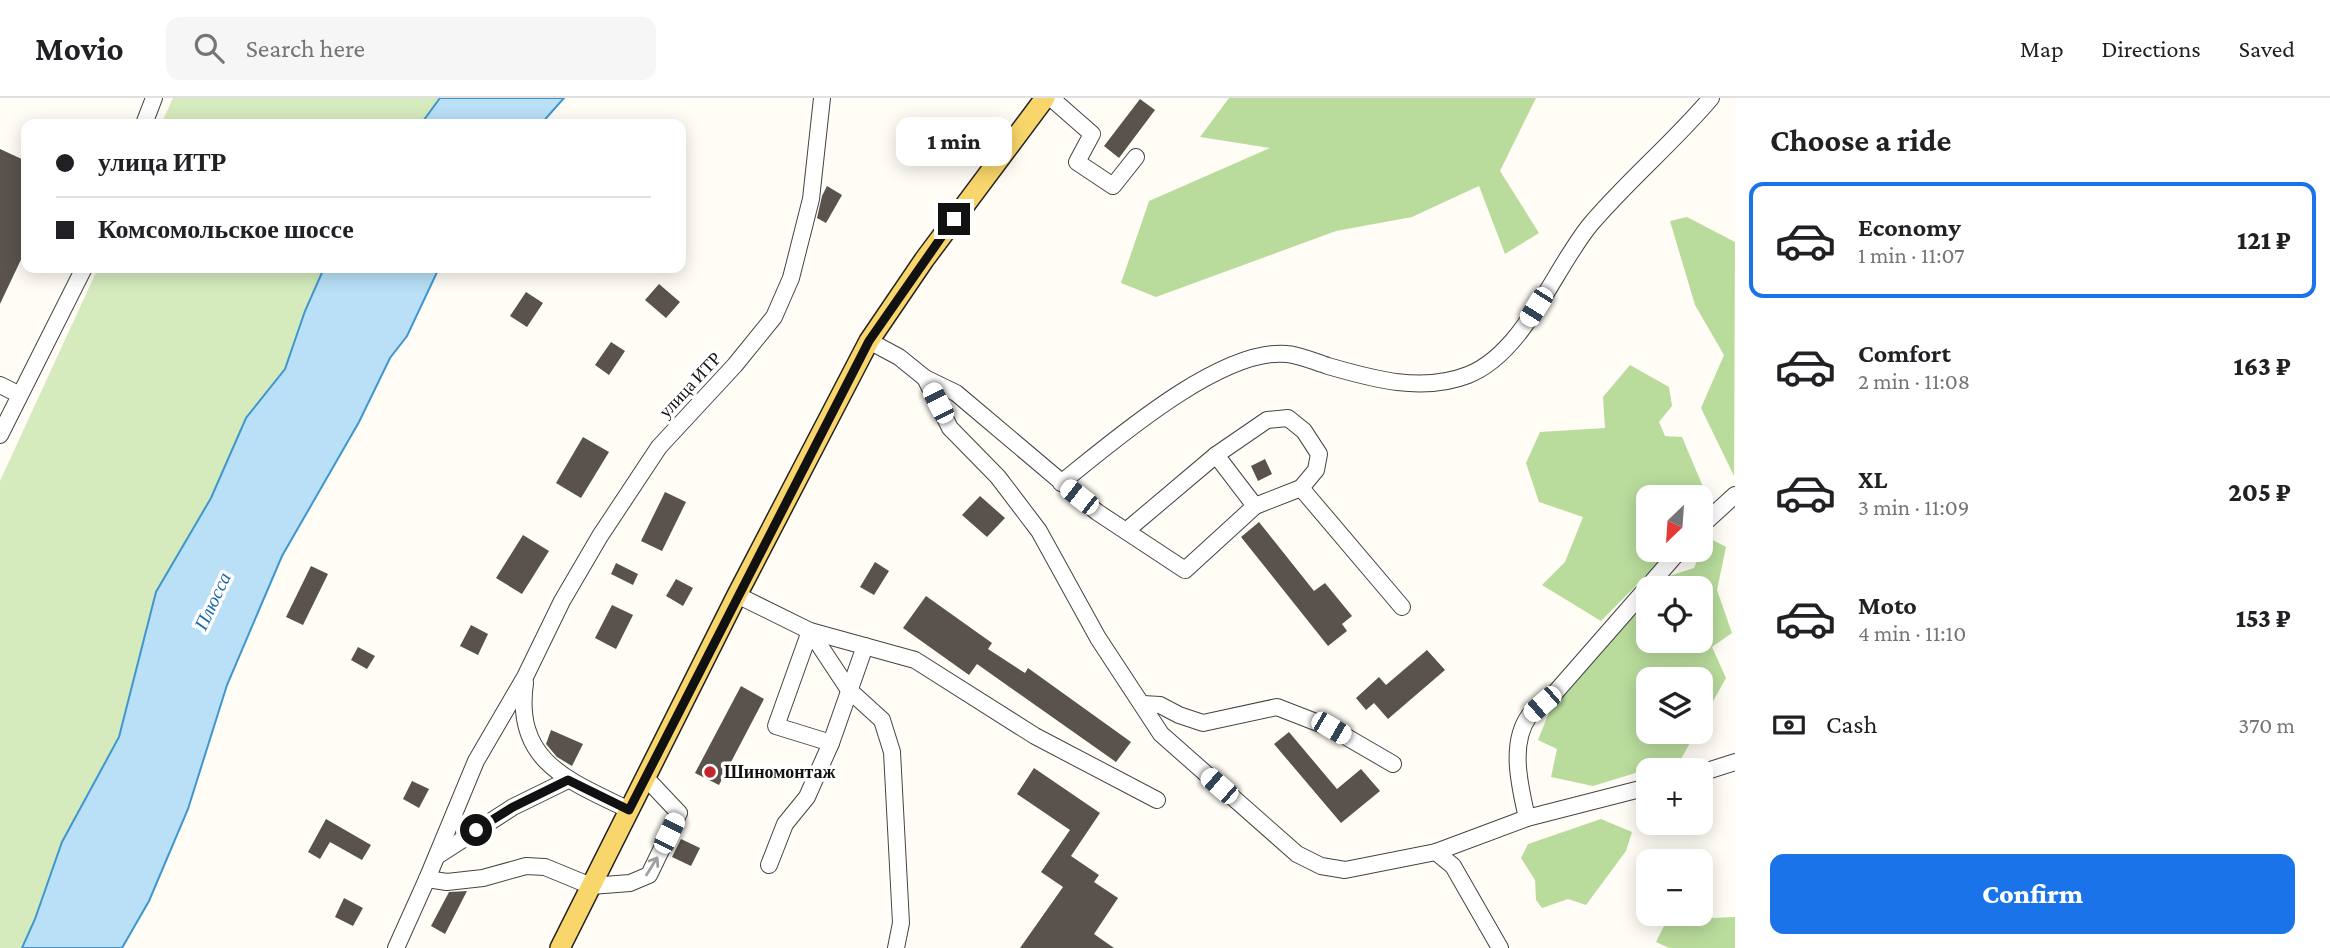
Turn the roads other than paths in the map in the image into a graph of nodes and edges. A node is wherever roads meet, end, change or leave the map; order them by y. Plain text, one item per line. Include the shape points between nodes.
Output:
1 (154, 98) edge
2 (822, 98) edge
3 (1045, 98) edge
4 (1051, 98) edge
5 (1711, 98) edge
6 (146, 119) edge
7 (1136, 157) dead end
8 (81, 273) edge
9 (869, 341) junction
10 (925, 378) junction
11 (0, 385) edge
12 (19, 394) junction
13 (0, 435) edge
14 (1216, 455) junction
15 (1061, 483) junction
16 (1301, 488) junction
17 (1735, 495) edge
18 (1255, 506) junction
19 (1713, 515) edge
20 (1126, 531) junction
21 (1670, 562) edge
22 (737, 595) junction
23 (1402, 607) dead end
24 (810, 631) junction
25 (864, 646) junction
26 (525, 677) junction
27 (849, 690) junction
28 (1143, 704) junction
29 (831, 743) junction
30 (1735, 762) edge
31 (1393, 764) dead end
32 (1713, 769) edge
33 (645, 778) junction
34 (570, 781) junction
35 (1636, 790) edge
36 (1157, 800) dead end
37 (629, 810) junction
38 (1527, 818) junction
39 (1436, 852) junction
40 (437, 856) junction
41 (769, 865) dead end
42 (427, 879) junction
43 (591, 886) junction
44 (396, 948) edge
45 (560, 948) edge
46 (896, 948) edge
47 (1500, 948) edge

1 - 6 street
2 - 26 street, улица ИТР via 811,199 791,278 774,317 659,447 581,568
3 - 9 main road via 923,260
4 - 7 street via 1092,134 1077,162 1113,186
5 - 15 street via 1588,227 1523,328 1492,361 1468,375 1403,384 1287,354 1258,357 1159,404
8 - 12 street
9 - 10 street
9 - 22 main road
10 - 15 street via 956,393
10 - 28 street via 950,428 998,477 1039,531 1098,638
11 - 12 street
12 - 13 street
14 - 16 street via 1267,420 1288,418 1304,431 1319,454 1315,470
14 - 18 street
14 - 20 street
15 - 20 street
16 - 18 street
16 - 23 street
17 - 19 street
18 - 20 street via 1185,570
21 - 38 street via 1522,727 1519,777
22 - 24 street
22 - 33 main road
24 - 25 street
24 - 27 street
24 - 29 street via 776,726
25 - 27 street
25 - 36 street via 915,660 1035,736
26 - 34 street, улица ИТР via 526,731 550,767
26 - 40 street, улица ИТР via 475,761
27 - 29 street
27 - 46 street via 882,720 892,752 901,923
28 - 31 street via 1160,705 1203,723 1277,707 1331,728
28 - 39 street via 1161,734 1297,854 1321,866 1345,870
29 - 41 street via 807,797 785,824
30 - 32 street
33 - 37 main road
43 -> 33 street via 630,883 649,875 679,813
34 - 37 street, улица ИТР
34 - 40 street via 513,807
35 - 38 street
37 - 43 main road
38 - 39 street
39 - 47 street via 1466,885
40 - 42 street, улица ИТР
42 - 43 street via 483,878 526,866 545,867
42 - 44 street, улица ИТР
43 - 45 main road

